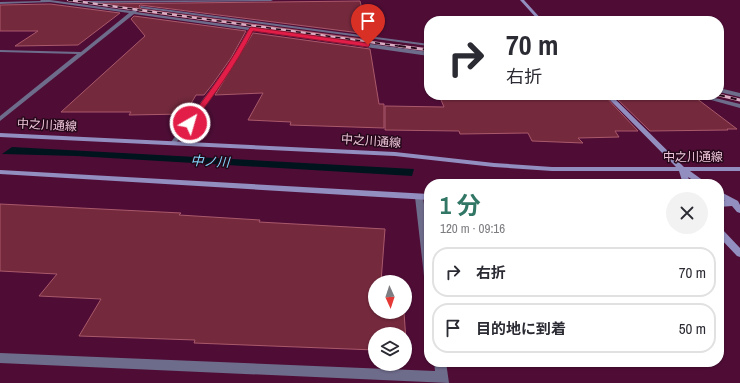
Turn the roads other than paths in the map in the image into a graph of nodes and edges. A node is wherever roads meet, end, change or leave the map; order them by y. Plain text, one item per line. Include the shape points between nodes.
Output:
1 (42, 0) edge
2 (93, 0) edge
3 (271, 0) edge
4 (522, 0) edge
5 (148, 1) edge
6 (57, 2) junction
7 (104, 2) junction
8 (0, 3) edge
9 (141, 6) junction
10 (134, 12) junction
11 (536, 16) edge
12 (251, 29) junction
13 (424, 44) edge
14 (0, 51) edge
15 (82, 53) junction
16 (424, 53) edge
17 (724, 91) edge
18 (740, 95) edge
19 (613, 100) edge
20 (716, 100) edge
21 (740, 106) edge
22 (0, 119) edge
23 (0, 135) edge
24 (174, 142) junction
25 (682, 169) junction
26 (740, 169) edge
27 (0, 172) edge
28 (685, 179) edge
29 (697, 179) edge
30 (419, 196) junction
31 (424, 196) edge
32 (724, 196) edge
33 (737, 203) edge
34 (724, 204) edge
35 (740, 210) edge
36 (424, 236) edge
37 (724, 236) edge
38 (740, 254) edge
39 (0, 358) edge
40 (441, 367) edge
41 (442, 380) edge

1 - 6 street
2 - 7 street
3 - 5 street
4 - 11 street
5 - 7 street
5 - 9 street
6 - 7 street
6 - 8 street
6 - 10 street
9 - 10 street
9 - 13 street
10 - 12 street
10 - 15 street
12 - 16 street
12 - 24 street via 215,90
14 - 15 street
15 - 22 street
17 - 18 street
19 - 25 street
20 - 21 street
23 - 24 street, 中之川通線
24 - 25 street, 中之川通線 via 395,154 552,169
25 - 26 street, 中之川通線
25 - 28 street
25 - 29 street
27 - 30 street
30 - 31 street
30 - 36 street
32 - 33 street
33 - 34 street
33 - 35 street
37 - 38 street
39 - 41 street
40 - 41 street

